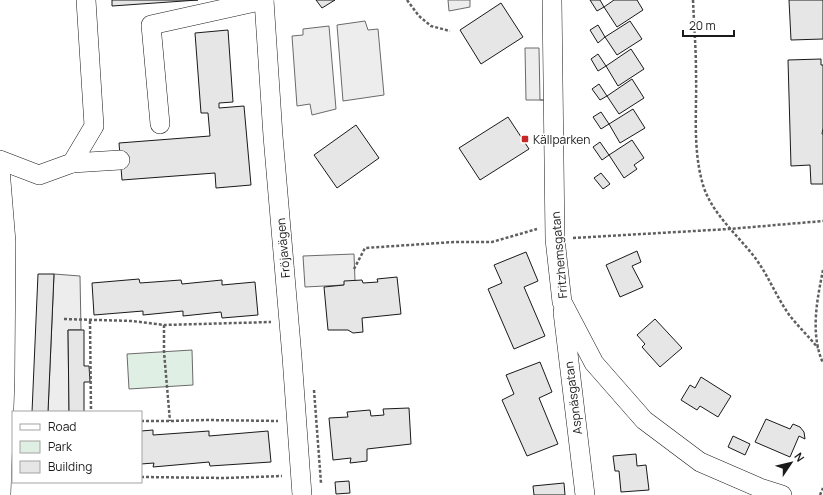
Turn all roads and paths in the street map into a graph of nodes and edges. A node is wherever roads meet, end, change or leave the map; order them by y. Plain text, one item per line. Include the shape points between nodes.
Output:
1 (86, 0) edge
2 (264, 0) edge
3 (407, 0) edge
4 (552, 0) edge
5 (693, 0) edge
6 (450, 31) dead end
7 (160, 124) dead end
8 (0, 160) edge
9 (120, 160) dead end
10 (72, 163) junction
11 (0, 169) edge
12 (823, 221) edge
13 (729, 229) junction
14 (555, 239) junction
15 (354, 269) dead end
16 (823, 270) edge
17 (823, 280) edge
18 (820, 283) junction
19 (562, 302) junction
20 (64, 319) dead end
21 (90, 321) junction
22 (289, 321) junction
23 (164, 325) junction
24 (818, 348) junction
25 (823, 363) edge
26 (2, 379) edge
27 (91, 411) edge
28 (142, 421) edge
29 (170, 421) junction
30 (297, 421) junction
31 (301, 475) junction
32 (142, 477) edge
33 (823, 488) edge
34 (1, 495) edge
35 (302, 495) edge
36 (585, 495) edge
37 (782, 495) edge
38 (820, 495) edge

1 - 10 street via 94,126
2 - 7 street via 151,25
2 - 22 street, Fröjavägen
3 - 6 path via 419,16 431,26
4 - 14 street, Fritzhemsgatan
5 - 13 path via 698,159 704,188
8 - 10 street via 39,176
9 - 10 street
11 - 26 street via 6,242
12 - 13 path
13 - 14 path
13 - 24 path via 744,242 790,316
14 - 15 path via 540,229 492,242 447,242 365,248
14 - 19 street, Fritzhemsgatan
16 - 18 path
17 - 18 path
18 - 24 path via 815,326
19 - 36 street, Aspnäsgatan
19 - 37 street, Fritzhemsgatan via 594,363 644,420 700,462
20 - 21 path
21 - 23 path via 132,321
21 - 27 path
22 - 23 path
22 - 30 street, Fröjavägen
23 - 29 path
24 - 25 path
26 - 34 street
28 - 29 path
29 - 30 path
30 - 31 street, Fröjavägen
31 - 32 path via 225,478
31 - 35 street, Fröjavägen
33 - 38 path

